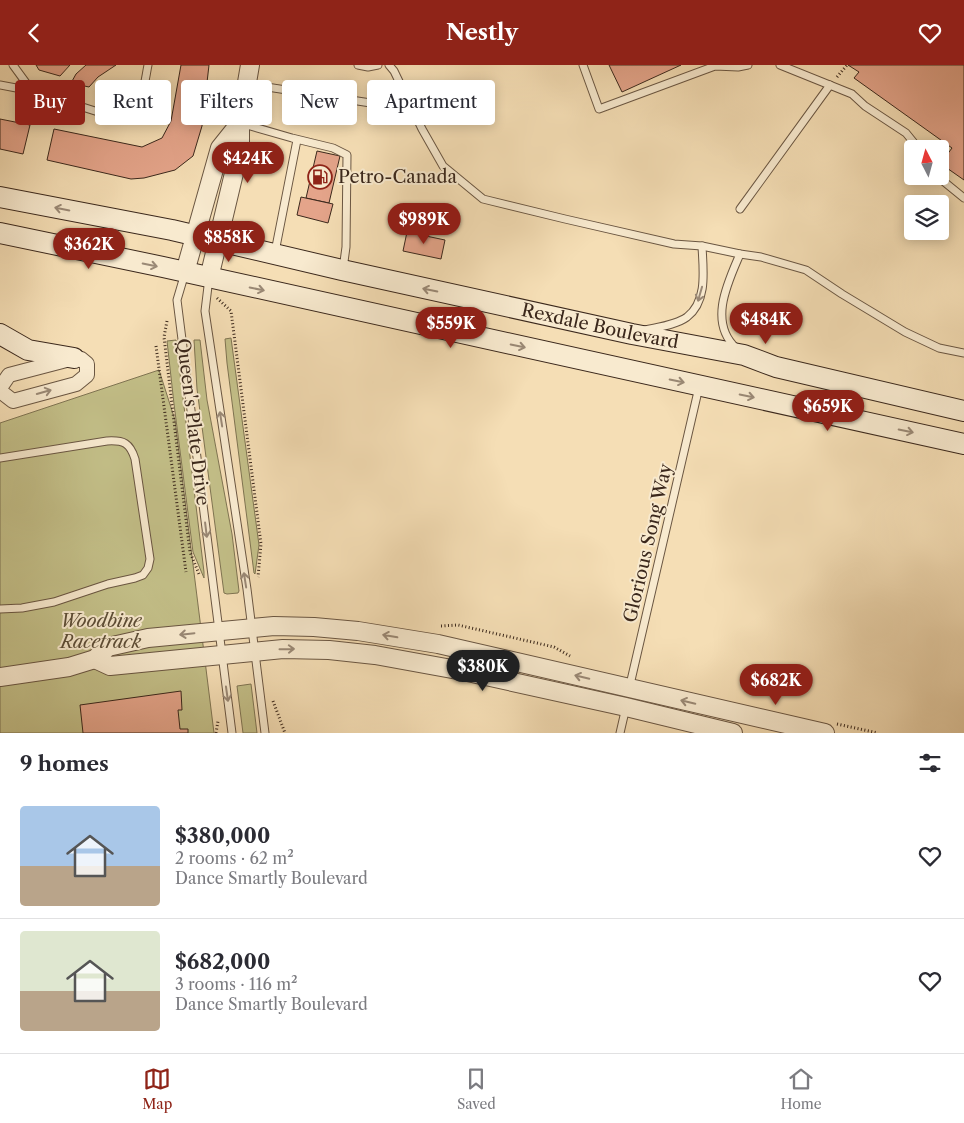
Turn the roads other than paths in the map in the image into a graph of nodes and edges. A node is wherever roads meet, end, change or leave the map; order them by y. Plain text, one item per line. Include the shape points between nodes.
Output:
1 (13, 65) edge
2 (148, 65) edge
3 (250, 65) edge
4 (358, 65) edge
5 (378, 65) edge
6 (389, 65) edge
7 (583, 65) edge
8 (748, 65) edge
9 (780, 65) edge
10 (23, 80) edge
11 (247, 80) edge
12 (398, 80) edge
13 (0, 85) edge
14 (830, 85) junction
15 (272, 87) edge
16 (15, 88) edge
17 (367, 101) edge
18 (85, 108) edge
19 (238, 125) edge
20 (240, 125) edge
21 (247, 125) edge
22 (421, 125) edge
23 (297, 140) junction
24 (912, 140) edge
25 (948, 185) edge
26 (0, 197) edge
27 (964, 198) edge
28 (740, 209) dead end
29 (0, 233) edge
30 (195, 236) junction
31 (218, 241) junction
32 (702, 246) junction
33 (275, 254) junction
34 (740, 254) junction
35 (342, 270) junction
36 (185, 273) junction
37 (208, 284) junction
38 (0, 334) edge
39 (632, 334) junction
40 (964, 353) edge
41 (744, 355) junction
42 (74, 358) junction
43 (700, 386) junction
44 (0, 389) edge
45 (964, 411) edge
46 (964, 444) edge
47 (0, 458) edge
48 (0, 609) edge
49 (251, 628) junction
50 (218, 631) junction
51 (254, 651) junction
52 (222, 655) junction
53 (96, 659) junction
54 (0, 677) edge
55 (630, 688) junction
56 (626, 707) junction
57 (232, 733) edge
58 (265, 733) edge
59 (620, 733) edge
60 (733, 733) edge
61 (824, 733) edge

1 - 10 lane
2 - 18 lane via 138,108 132,115 114,117
3 - 11 street, Queen's Plate Drive
4 - 5 lane
6 - 12 lane
7 - 8 lane via 599,109 715,66
9 - 14 lane
13 - 16 lane
14 - 24 lane via 852,94
14 - 28 lane
15 - 17 lane
19 - 30 street, Queen's Plate Drive via 220,148
20 - 31 street, Queen's Plate Drive via 240,148
21 - 23 lane
22 - 32 lane via 442,166 482,199 674,244
23 - 33 lane
23 - 35 lane via 348,155 346,247
25 - 27 lane
30 -> 26 main road, Rexdale Boulevard
29 -> 36 main road, Rexdale Boulevard
30 - 31 main road, Rexdale Boulevard
30 - 36 street, Queen's Plate Drive
31 - 33 main road, Rexdale Boulevard
31 - 37 street, Queen's Plate Drive
32 - 34 lane
32 -> 39 lane via 704,275 694,309 672,323
33 - 35 main road, Rexdale Boulevard
34 - 40 lane via 806,270 905,332 939,348
34 - 41 lane via 725,289 721,311 731,343
39 -> 35 main road, Rexdale Boulevard
36 - 37 main road, Rexdale Boulevard
36 -> 50 lane, Queen's Plate Drive via 177,300
37 -> 43 main road, Rexdale Boulevard
49 -> 37 lane, Queen's Plate Drive via 205,311
38 - 42 main road via 28,350
39 - 41 main road, Rexdale Boulevard
41 - 45 main road, Rexdale Boulevard via 776,367
42 - 44 street via 9,375
44 -> 42 street via 13,401 76,383 84,379 88,370 82,359
43 -> 46 main road, Rexdale Boulevard
43 - 55 lane, Glorious Song Way
47 - 48 lane via 107,441 126,443 132,448 135,459 150,559 143,575 54,602
49 - 50 street
49 - 51 lane, Queen's Plate Drive
55 -> 49 street via 447,646 358,631 274,626
50 - 52 lane, Queen's Plate Drive
50 -> 53 street via 148,638 108,647
51 - 52 street
51 -> 56 street via 287,648 375,655
51 - 58 lane, Queen's Plate Drive
52 - 53 street via 110,666
52 -> 57 lane, Queen's Plate Drive
53 - 54 street via 68,667
55 - 56 lane, Glorious Song Way
61 -> 55 street
56 - 59 lane, Glorious Song Way
56 - 60 street

